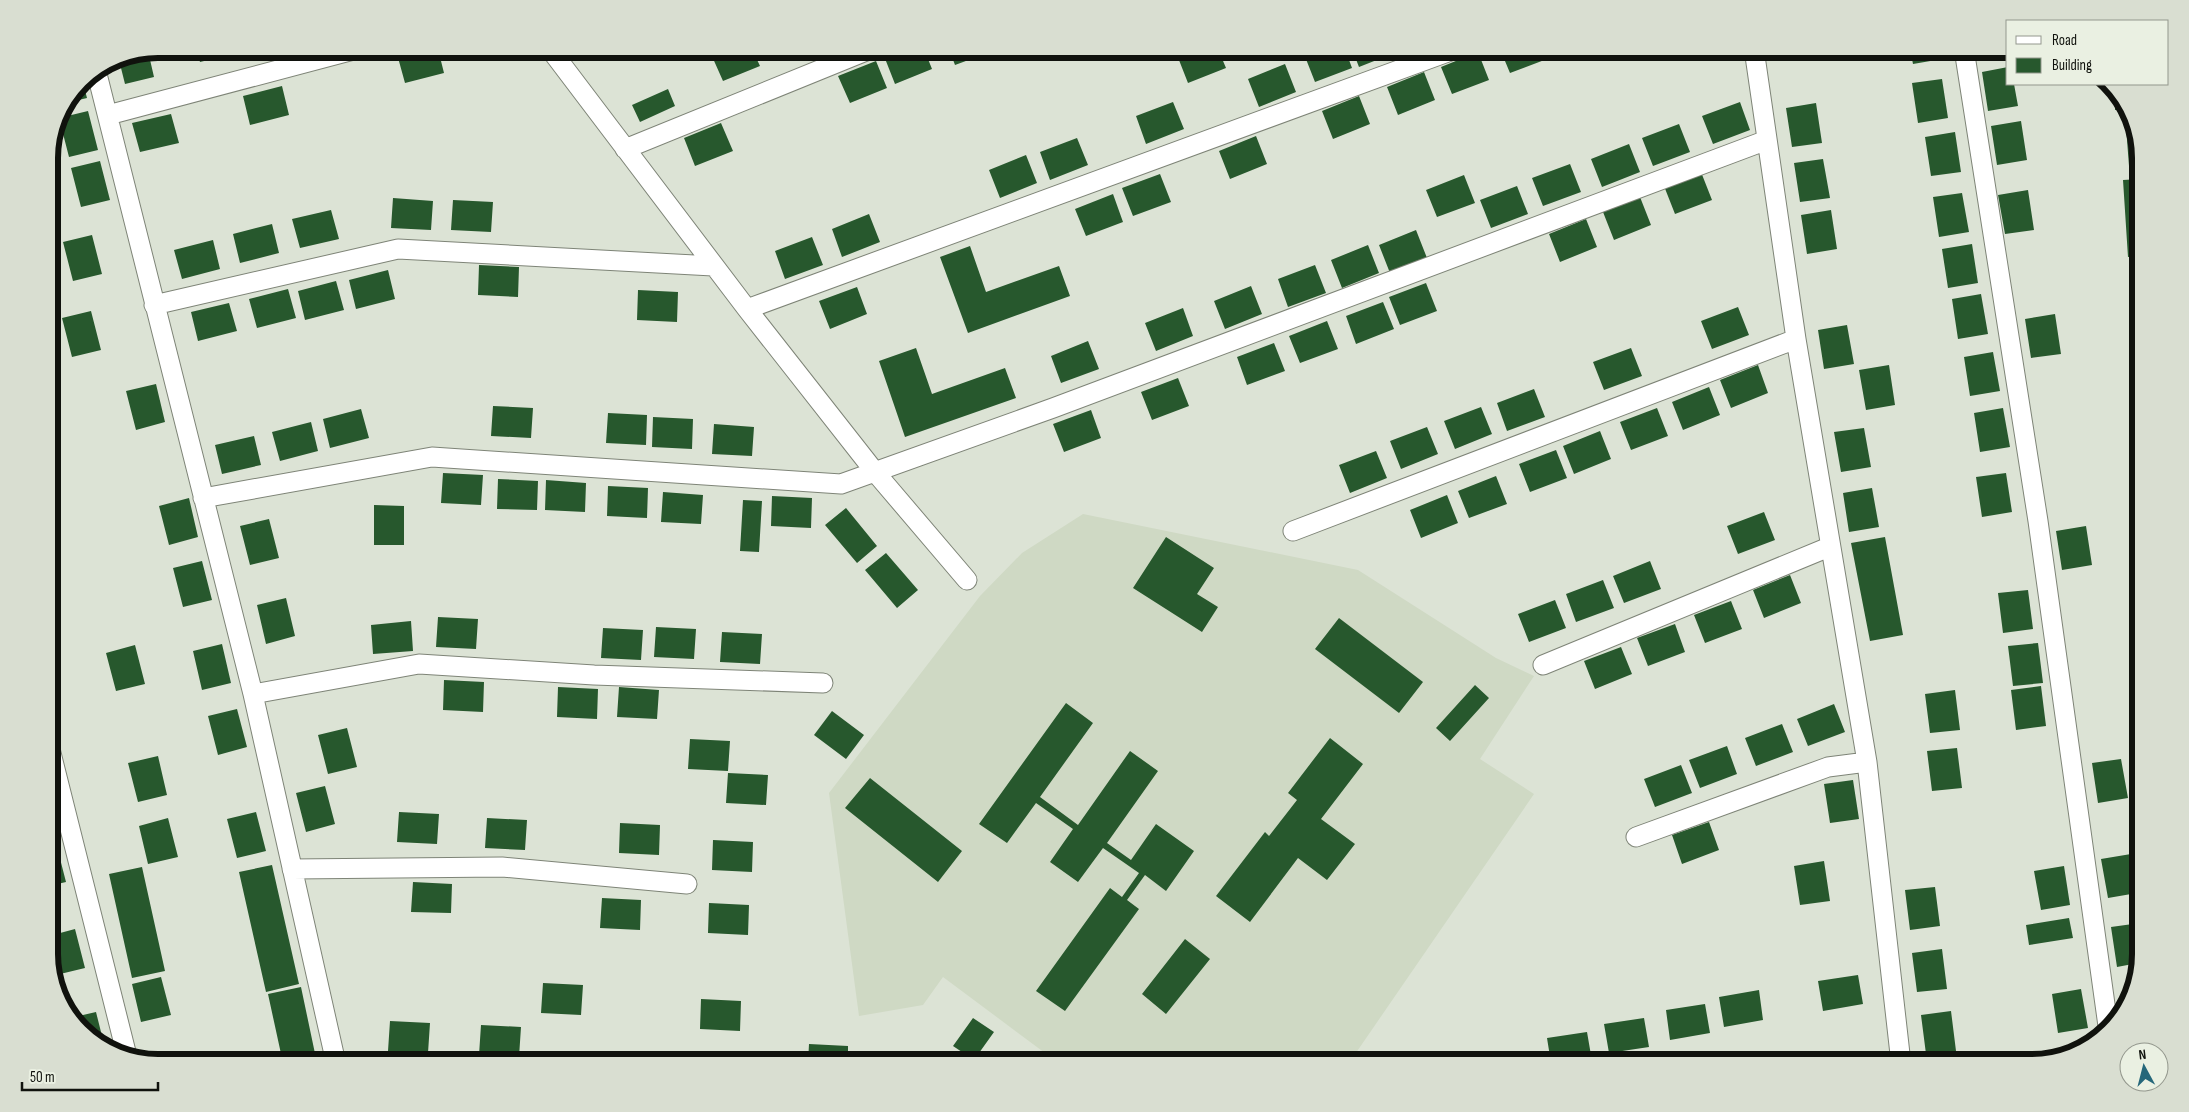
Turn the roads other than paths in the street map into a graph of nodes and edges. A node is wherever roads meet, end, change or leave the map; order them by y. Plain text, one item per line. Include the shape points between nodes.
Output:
1 (324, 58) edge
2 (557, 58) edge
3 (849, 58) edge
4 (1431, 58) edge
5 (1755, 58) edge
6 (1965, 58) edge
7 (98, 77) edge
8 (108, 116) junction
9 (1767, 140) junction
10 (625, 149) junction
11 (713, 266) junction
12 (154, 305) junction
13 (747, 309) junction
14 (1796, 339) junction
15 (875, 472) junction
16 (203, 498) junction
17 (1293, 531) dead end
18 (1829, 547) junction
19 (967, 580) dead end
20 (1543, 665) dead end
21 (823, 682) dead end
22 (253, 694) junction
23 (1866, 762) junction
24 (58, 781) edge
25 (1636, 837) dead end
26 (292, 869) junction
27 (687, 884) dead end
28 (2107, 1021) edge
29 (124, 1049) edge
30 (334, 1054) edge
31 (1900, 1054) edge

1 - 8 street
2 - 10 street
3 - 10 street
4 - 13 street
5 - 9 street
6 - 28 street via 2038,521
7 - 8 street
8 - 12 street
9 - 14 street
9 - 15 street
10 - 11 street
11 - 12 street via 398,249
11 - 13 street
12 - 16 street
13 - 15 street
14 - 17 street
14 - 18 street
15 - 16 street via 841,484 432,457
15 - 19 street
16 - 22 street
18 - 20 street
18 - 23 street
21 - 22 street via 594,676 420,664
22 - 26 street
23 - 25 street via 1828,767
23 - 31 street
24 - 29 street
26 - 27 street via 502,866
26 - 30 street

